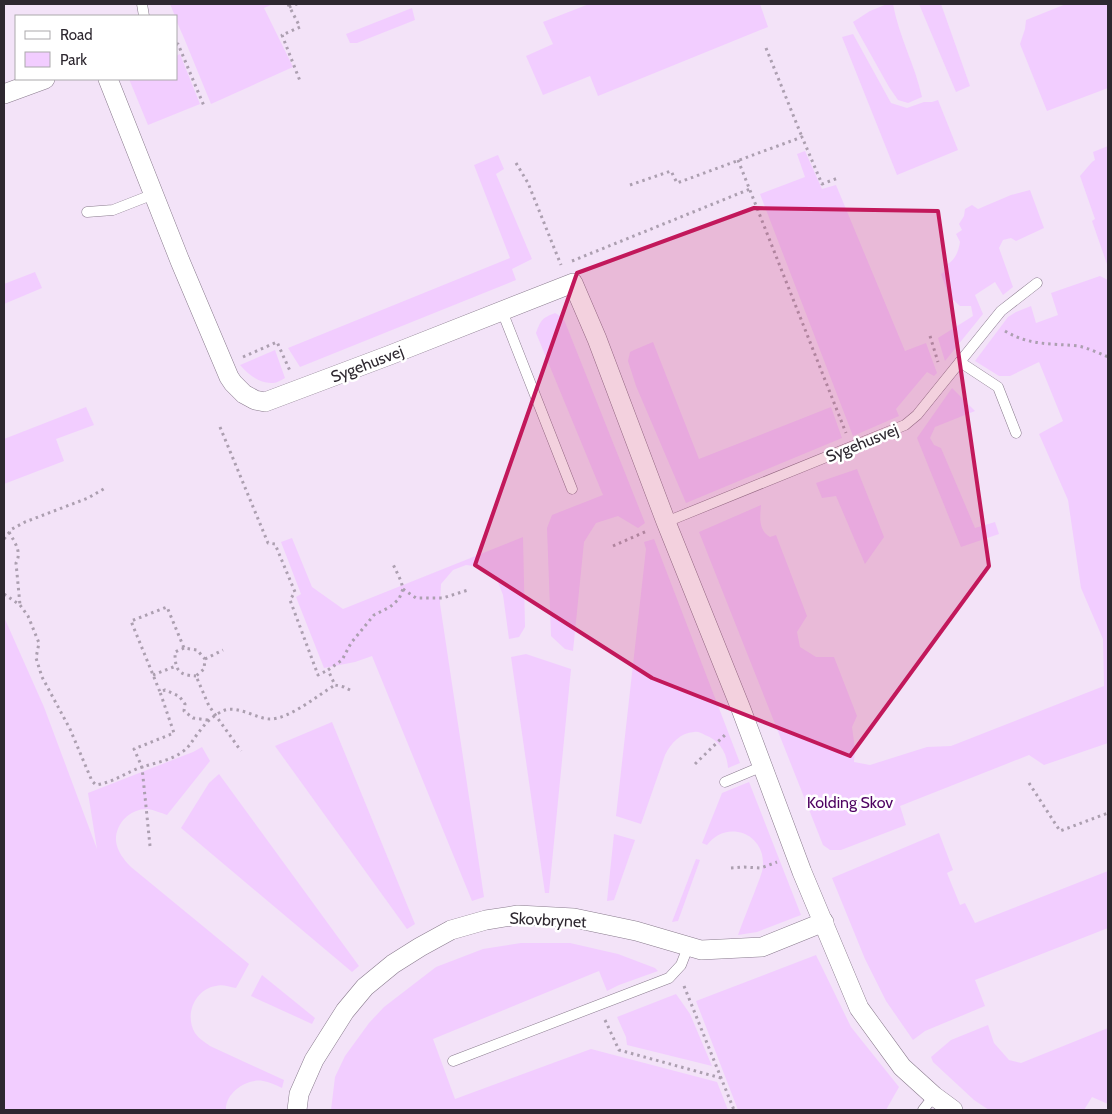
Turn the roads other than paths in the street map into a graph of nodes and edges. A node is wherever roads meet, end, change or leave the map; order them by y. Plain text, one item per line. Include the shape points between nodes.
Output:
1 (42, 80) edge
2 (108, 80) edge
3 (4, 94) edge
4 (154, 194) junction
5 (87, 212) dead end
6 (1037, 283) dead end
7 (502, 311) junction
8 (960, 362) junction
9 (1016, 433) dead end
10 (572, 490) dead end
11 (666, 522) junction
12 (763, 766) junction
13 (725, 782) dead end
14 (824, 922) junction
15 (688, 947) junction
16 (453, 1061) dead end
17 (929, 1103) edge
18 (297, 1110) edge
19 (953, 1110) edge

1 - 3 street
2 - 4 street, Sygehusvej
4 - 5 lane via 113,210
4 - 7 street, Sygehusvej via 229,377 238,389 255,400 265,402
6 - 8 lane, Sygehusvej via 1001,311
7 - 10 lane
7 - 11 street, Sygehusvej via 573,283
8 - 9 lane via 998,387
8 - 11 lane, Sygehusvej via 918,415 905,425
11 - 12 street, Sygehusvej
12 - 13 lane
12 - 14 street
14 - 15 street, Skovbrynet via 762,947 701,950
14 - 17 street via 859,1008
15 - 16 lane via 681,965 669,978
15 - 18 street, Skovbrynet via 636,931 574,918 518,915 451,930 393,964 350,1004 314,1060
17 - 19 street

